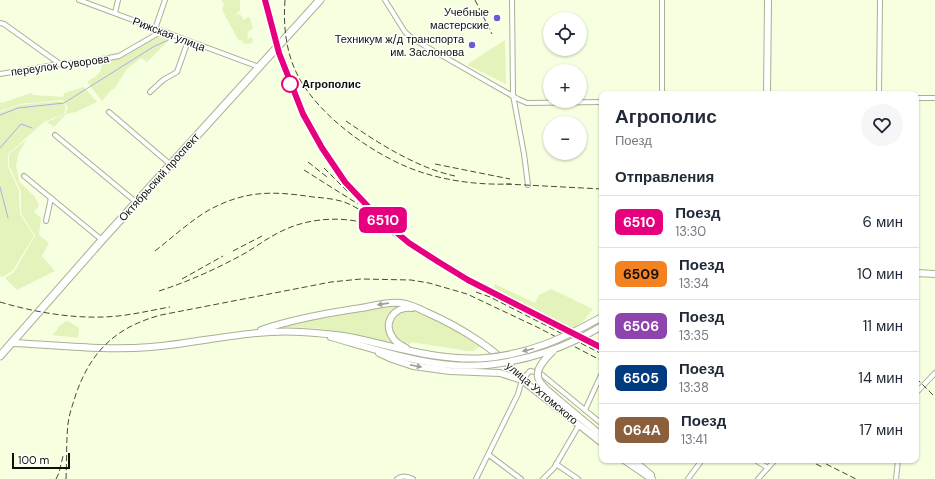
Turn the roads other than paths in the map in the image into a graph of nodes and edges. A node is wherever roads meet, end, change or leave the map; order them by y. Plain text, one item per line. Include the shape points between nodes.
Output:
1 (79, 0) edge
2 (118, 0) edge
3 (165, 0) edge
4 (320, 0) edge
5 (385, 0) edge
6 (512, 0) edge
7 (662, 0) edge
8 (768, 0) edge
9 (880, 0) edge
10 (115, 13) junction
11 (0, 23) edge
12 (155, 29) junction
13 (162, 31) junction
14 (188, 41) junction
15 (60, 64) junction
16 (260, 67) junction
17 (0, 74) edge
18 (662, 91) edge
19 (767, 91) edge
20 (879, 91) edge
21 (150, 92) dead end
22 (513, 96) junction
23 (919, 98) edge
24 (935, 98) edge
25 (599, 102) edge
26 (109, 112) dead end
27 (55, 135) dead end
28 (171, 165) junction
29 (24, 176) dead end
30 (528, 185) dead end
31 (51, 198) junction
32 (136, 202) junction
33 (46, 221) dead end
34 (102, 240) junction
35 (919, 273) edge
36 (935, 274) edge
37 (420, 310) junction
38 (599, 319) edge
39 (599, 328) edge
40 (253, 333) junction
41 (316, 333) junction
42 (12, 343) junction
43 (367, 347) junction
44 (555, 349) junction
45 (414, 352) junction
46 (0, 356) edge
47 (935, 373) edge
48 (522, 380) junction
49 (599, 380) edge
50 (919, 390) edge
51 (585, 410) junction
52 (599, 422) edge
53 (579, 424) junction
54 (599, 433) edge
55 (599, 441) edge
56 (489, 455) junction
57 (629, 463) edge
58 (637, 463) edge
59 (700, 463) edge
60 (760, 463) edge
61 (772, 463) edge
62 (898, 463) edge
63 (556, 464) junction
64 (768, 468) junction
65 (397, 479) edge
66 (413, 479) edge
67 (476, 479) edge
68 (521, 479) edge
69 (543, 479) edge
70 (578, 479) edge
71 (654, 479) edge
72 (688, 479) edge
73 (758, 479) edge
74 (896, 479) edge

1 - 10 street, Рижская улица
2 - 10 street
3 - 12 street
4 - 16 main road, Октябрьский проспект
5 - 22 street via 413,39
6 - 22 street
7 - 18 street
8 - 19 main road
9 - 20 street
10 - 12 street, Рижская улица
11 - 15 street
12 - 13 street, Рижская улица
13 - 14 street, Рижская улица
13 - 15 street, переулок Суворова via 119,56
14 - 16 street, Рижская улица
14 - 21 street via 177,72
15 - 17 street, переулок Суворова
16 - 28 main road, Октябрьский проспект
22 - 25 street via 527,103
22 - 30 street
23 - 24 street
26 - 28 street
27 - 32 street
28 - 32 main road, Октябрьский проспект
29 - 31 street
31 - 33 street
31 - 34 street
32 - 34 main road, Октябрьский проспект
34 - 42 main road, Октябрьский проспект
35 - 36 main road
37 -> 40 main road, улица Ухтомского via 407,304 386,304 311,316
37 - 45 main road via 401,308 393,314 389,322 393,339
37 - 48 main road, улица Ухтомского via 481,343
38 -> 45 main road, bridge via 545,345 506,355 455,358
39 - 44 main road, bridge
40 - 41 main road
40 - 42 main road via 151,347 100,349
41 - 43 main road
41 - 45 main road via 350,337
42 - 46 main road, Октябрьский проспект
43 - 44 main road, bridge via 423,361 455,365 487,365 527,358
43 -> 48 main road via 413,366 450,371 500,372
44 - 54 main road, bridge via 539,368 538,376 541,383
47 - 50 street
48 - 51 street via 530,371 540,373
48 - 53 main road, улица Ухтомского
48 - 56 street
49 - 51 street
51 - 52 street
53 - 55 main road, улица Ухтомского
53 - 63 street
56 - 67 street
56 - 68 street
57 - 71 main road
58 - 71 main road
59 - 72 street
60 - 64 street
61 - 64 street
62 - 74 street
63 - 69 street
63 - 70 street
64 - 73 street
65 - 66 street via 405,476

